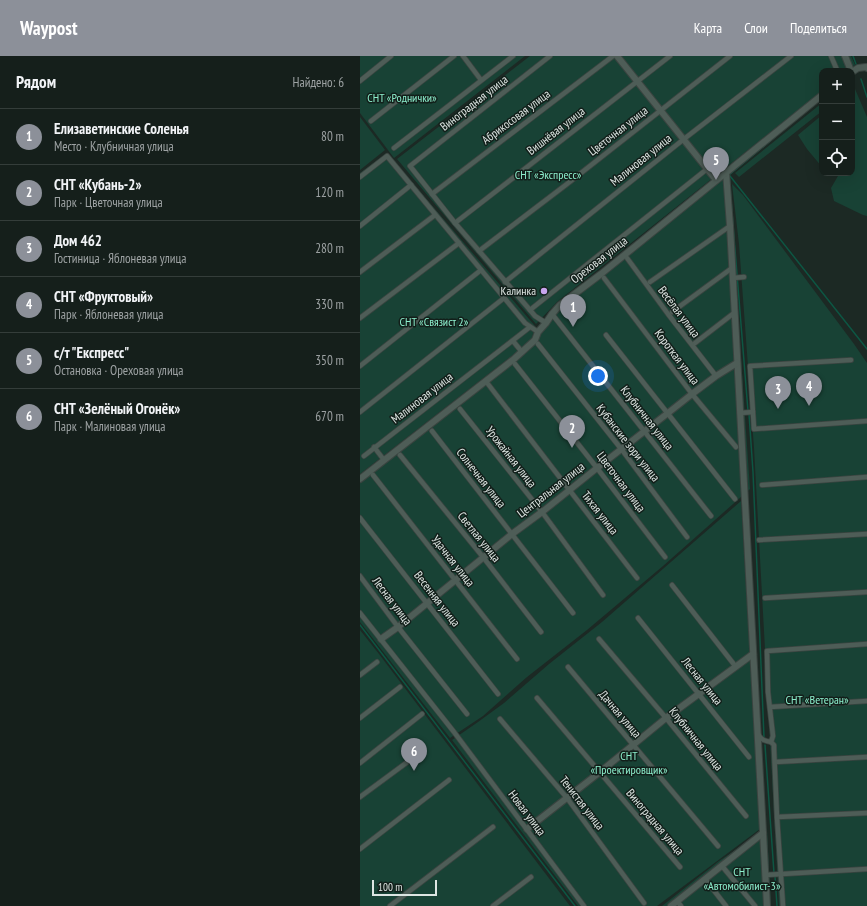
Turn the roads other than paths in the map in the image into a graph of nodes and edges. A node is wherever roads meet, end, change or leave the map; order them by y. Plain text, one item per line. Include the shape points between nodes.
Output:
1 (391, 56) edge
2 (454, 56) edge
3 (463, 56) edge
4 (513, 56) edge
5 (550, 56) edge
6 (613, 56) edge
7 (617, 56) edge
8 (670, 56) edge
9 (730, 56) edge
10 (791, 56) edge
11 (831, 56) edge
12 (845, 56) edge
13 (836, 68) edge
14 (850, 68) edge
15 (867, 68) edge
16 (855, 69) edge
17 (481, 80) junction
18 (360, 81) edge
19 (638, 81) junction
20 (819, 97) edge
21 (661, 111) junction
22 (371, 121) dead end
23 (684, 139) junction
24 (394, 148) dead end
25 (707, 169) junction
26 (726, 172) junction
27 (360, 177) edge
28 (716, 180) junction
29 (411, 185) junction
30 (432, 194) junction
31 (435, 215) junction
32 (455, 222) junction
33 (360, 226) edge
34 (730, 226) junction
35 (459, 243) junction
36 (479, 251) junction
37 (627, 258) dead end
38 (732, 268) junction
39 (481, 270) junction
40 (360, 272) edge
41 (604, 278) dead end
42 (506, 282) junction
43 (650, 282) dead end
44 (504, 298) junction
45 (530, 310) junction
46 (672, 312) dead end
47 (734, 313) junction
48 (552, 314) junction
49 (360, 318) edge
50 (546, 323) junction
51 (530, 327) junction
52 (538, 332) junction
53 (606, 335) dead end
54 (513, 340) junction
55 (695, 343) dead end
56 (538, 344) dead end
57 (522, 352) junction
58 (851, 360) dead end
59 (516, 364) dead end
60 (737, 364) junction
61 (360, 366) edge
62 (716, 376) junction
63 (488, 384) dead end
64 (692, 394) junction
65 (460, 409) dead end
66 (360, 412) edge
67 (668, 413) junction
68 (748, 413) junction
69 (867, 421) edge
70 (432, 431) dead end
71 (645, 431) junction
72 (736, 446) dead end
73 (374, 447) junction
74 (622, 450) junction
75 (400, 455) dead end
76 (364, 456) dead end
77 (384, 460) junction
78 (597, 468) junction
79 (373, 475) dead end
80 (867, 477) edge
81 (360, 479) edge
82 (762, 485) dead end
83 (570, 491) junction
84 (735, 499) dead end
85 (542, 512) junction
86 (711, 516) dead end
87 (360, 518) edge
88 (512, 534) junction
89 (867, 534) edge
90 (687, 537) dead end
91 (760, 540) dead end
92 (483, 557) junction
93 (665, 557) dead end
94 (360, 576) edge
95 (637, 578) dead end
96 (456, 579) junction
97 (672, 585) dead end
98 (867, 592) edge
99 (603, 595) dead end
100 (765, 598) dead end
101 (427, 602) junction
102 (360, 613) edge
103 (573, 614) dead end
104 (638, 618) dead end
105 (398, 627) junction
106 (541, 632) dead end
107 (381, 639) junction
108 (599, 639) dead end
109 (867, 645) edge
110 (753, 654) junction
111 (517, 659) dead end
112 (377, 662) dead end
113 (568, 667) dead end
114 (736, 667) junction
115 (360, 675) edge
116 (400, 687) dead end
117 (498, 694) dead end
118 (700, 694) junction
119 (537, 698) dead end
120 (867, 701) edge
121 (770, 707) junction
122 (422, 714) dead end
123 (466, 714) dead end
124 (360, 718) edge
125 (666, 718) junction
126 (500, 719) dead end
127 (758, 732) junction
128 (771, 742) junction
129 (632, 745) junction
130 (421, 752) dead end
131 (749, 756) dead end
132 (867, 757) edge
133 (775, 762) junction
134 (360, 763) edge
135 (600, 772) junction
136 (449, 780) dead end
137 (360, 797) edge
138 (566, 798) junction
139 (867, 813) edge
140 (746, 816) dead end
141 (777, 817) junction
142 (493, 827) dead end
143 (527, 829) junction
144 (763, 833) junction
145 (718, 846) dead end
146 (360, 849) edge
147 (722, 866) junction
148 (680, 867) dead end
149 (867, 869) edge
150 (781, 874) junction
151 (766, 875) junction
152 (531, 877) dead end
153 (705, 879) junction
154 (644, 902) dead end
155 (679, 904) edge
156 (390, 906) edge
157 (493, 906) edge
158 (584, 906) edge
159 (671, 906) edge
160 (726, 906) edge
161 (755, 906) edge
162 (767, 906) edge
163 (783, 906) edge

1 - 18 street
2 - 22 street
3 - 17 street
4 - 17 street
5 - 30 street, Виноградная улица via 410,166
6 - 30 street, Абрикосовая улица
7 - 19 street
8 - 19 street, Вишнёвая улица
9 - 21 street, Цветочная улица
10 - 23 street, Малиновая улица
11 - 13 street
12 - 14 street
15 - 16 street
17 - 24 street
19 - 21 street
19 - 32 street, Вишнёвая улица
20 - 26 street, Ореховая улица
21 - 23 street
21 - 36 street, Цветочная улица
23 - 25 street
23 - 42 street, Малиновая улица
25 - 28 street
25 - 45 street, Ореховая улица
26 - 28 street, Ореховая улица
26 - 34 street
27 - 29 street via 387,156
28 - 48 street, Ореховая улица
29 - 31 street
29 - 33 street
30 - 32 street
31 - 35 street
31 - 40 street
32 - 36 street
34 - 38 street
34 - 43 street
35 - 39 street
35 - 49 street
36 - 42 street
37 - 62 street, Весёлая улица
38 - 46 street
38 - 47 street via 738,277
39 - 44 street
39 - 61 street
41 - 64 street, Короткая улица
42 - 45 street
44 - 51 street
44 - 66 street
45 - 50 street
47 - 55 street
47 - 60 street
48 - 50 street, Ореховая улица
48 - 71 street, Клубничная улица
50 - 52 street, Ореховая улица
51 - 52 street
51 - 54 street, Малиновая улица
52 - 57 street, Ореховая улица
53 - 67 street
54 - 57 street
54 - 73 street, Малиновая улица
56 - 74 street, Кубанские зори улица
57 - 77 street, Ореховая улица
58 - 68 street via 750,366
59 - 78 street, Цветочная улица
60 - 62 street, Центральная улица
60 - 68 street
62 - 64 street, Центральная улица
63 - 83 street, Тихая улица
64 - 67 street, Центральная улица
64 - 72 street, Короткая улица
65 - 85 street, Урожайная улица
67 - 71 street, Центральная улица
67 - 84 street
68 - 69 street via 754,429
68 - 110 street
70 - 88 street, Солнечная улица
71 - 74 street, Центральная улица
71 - 86 street, Клубничная улица
73 - 76 street, Малиновая улица
73 - 77 street
74 - 78 street, Центральная улица
74 - 90 street, Кубанские зори улица
75 - 92 street, Светлая улица
77 - 81 street, Ореховая улица
78 - 83 street, Центральная улица
78 - 93 street, Цветочная улица
79 - 96 street, Удачная улица
80 - 82 street
83 - 85 street, Центральная улица
83 - 95 street, Тихая улица
85 - 88 street, Центральная улица
85 - 99 street, Урожайная улица
87 - 101 street, Весенняя улица
88 - 92 street, Центральная улица
88 - 103 street, Солнечная улица
89 - 91 street
92 - 96 street, Центральная улица
92 - 106 street, Светлая улица
94 - 105 street, Лесная улица
96 - 101 street, Центральная улица
96 - 111 street, Удачная улица
97 - 114 street
98 - 100 street
101 - 105 street, Центральная улица
101 - 117 street, Весенняя улица
102 - 107 street, Новая улица
104 - 118 street, Лесная улица
105 - 107 street, Центральная улица
105 - 123 street, Лесная улица
107 - 143 street, Новая улица
108 - 125 street, Клубничная улица
109 - 121 street via 767,651
110 - 114 street
110 - 127 street
112 - 115 street
113 - 129 street, Дачная улица
114 - 118 street
116 - 124 street
118 - 125 street
118 - 131 street, Лесная улица
119 - 135 street, Виноградная улица
120 - 121 street
121 - 128 street via 773,736
122 - 134 street
125 - 129 street
125 - 140 street, Клубничная улица
126 - 138 street, Тенистая улица
127 - 128 street via 760,738
127 - 144 street
128 - 133 street via 774,745
129 - 135 street
129 - 145 street, Дачная улица
130 - 137 street
132 - 133 street
133 - 141 street
135 - 138 street
135 - 148 street, Виноградная улица
136 - 146 street
138 - 143 street
138 - 154 street, Тенистая улица
139 - 141 street
141 - 150 street
142 - 156 street
143 - 158 street, Новая улица
144 - 147 street
144 - 151 street
147 - 153 street
147 - 161 street
149 - 150 street
150 - 151 street
150 - 163 street
151 - 162 street
152 - 157 street
153 - 155 street
153 - 160 street
155 - 159 street

